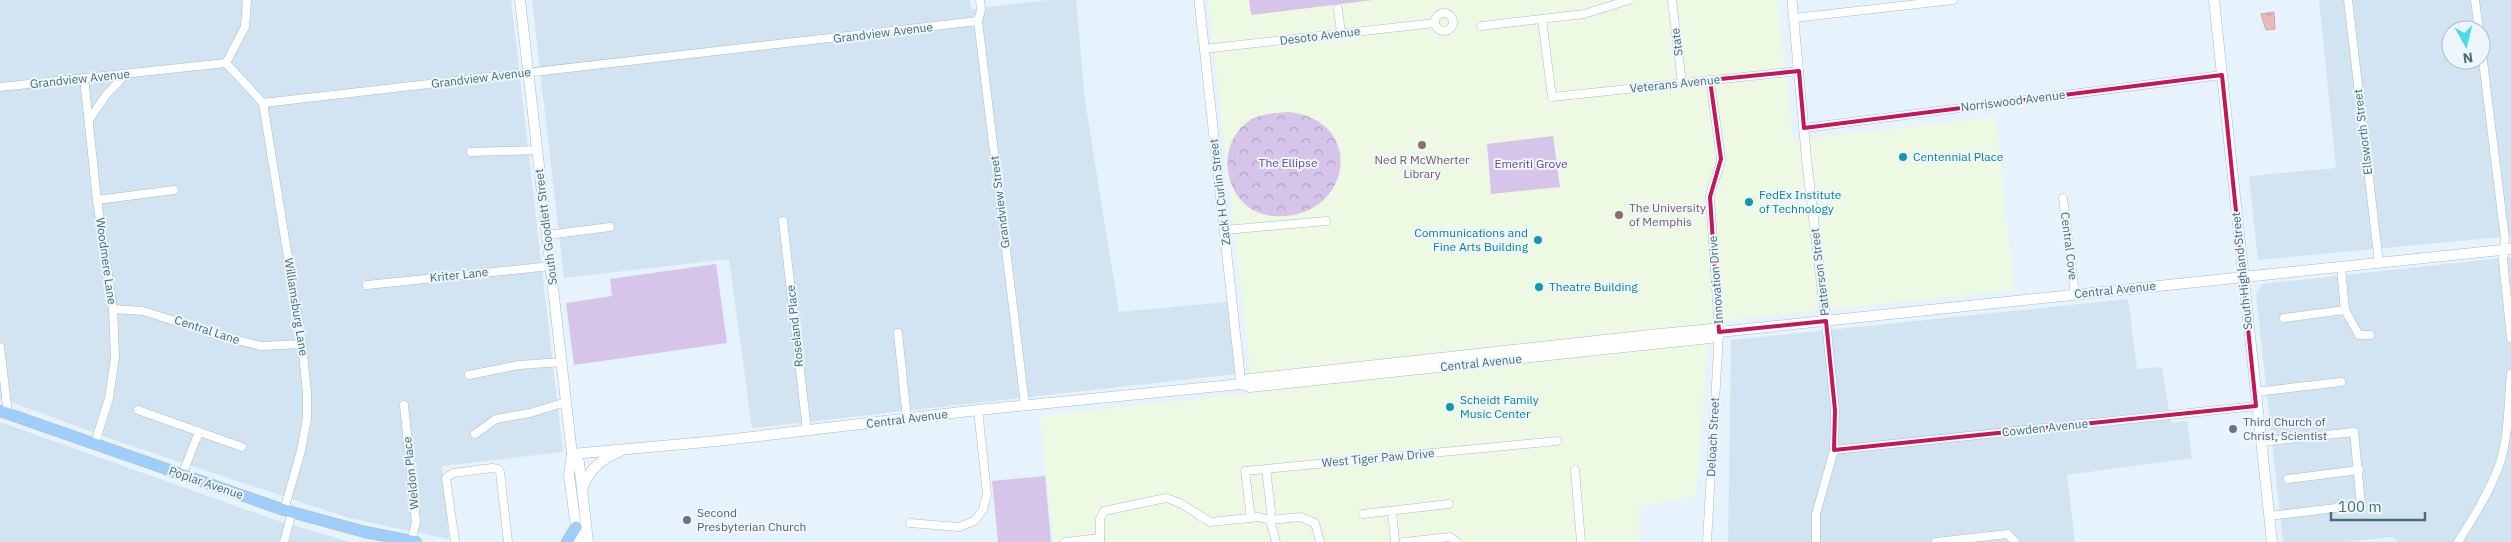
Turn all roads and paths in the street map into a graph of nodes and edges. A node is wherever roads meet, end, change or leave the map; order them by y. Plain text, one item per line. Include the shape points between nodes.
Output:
1 (247, 0) edge
2 (520, 0) edge
3 (980, 0) edge
4 (1199, 0) edge
5 (1630, 0) edge
6 (1672, 0) edge
7 (1792, 0) edge
8 (1953, 0) edge
9 (2214, 0) edge
10 (2348, 0) edge
11 (2476, 0) edge
12 (1338, 9) dead end
13 (1794, 18) junction
14 (1542, 19) junction
15 (2478, 20) edge
16 (978, 21) junction
17 (1435, 23) dead end
18 (1481, 26) dead end
19 (1340, 33) junction
20 (1204, 49) junction
21 (226, 63) junction
22 (2484, 70) edge
23 (1798, 71) junction
24 (529, 73) junction
25 (126, 74) junction
26 (2222, 75) junction
27 (84, 78) junction
28 (1710, 80) junction
29 (1682, 83) junction
30 (0, 87) edge
31 (263, 103) junction
32 (89, 120) junction
33 (1804, 128) junction
34 (537, 150) junction
35 (471, 152) dead end
36 (174, 190) dead end
37 (2063, 198) dead end
38 (97, 200) junction
39 (784, 221) dead end
40 (1326, 221) dead end
41 (610, 227) dead end
42 (1225, 230) junction
43 (547, 235) junction
44 (2508, 249) edge
45 (2378, 263) junction
46 (551, 266) junction
47 (2341, 268) junction
48 (2243, 277) junction
49 (367, 285) dead end
50 (2074, 294) junction
51 (113, 309) junction
52 (2345, 310) junction
53 (2284, 318) dead end
54 (1826, 322) junction
55 (1719, 332) junction
56 (898, 333) dead end
57 (2370, 335) dead end
58 (2511, 338) edge
59 (302, 344) junction
60 (0, 347) edge
61 (562, 362) junction
62 (2511, 374) edge
63 (469, 375) dead end
64 (2341, 382) dead end
65 (1241, 384) junction
66 (2255, 392) junction
67 (566, 402) junction
68 (404, 405) dead end
69 (1024, 405) junction
70 (2256, 406) junction
71 (138, 410) dead end
72 (978, 410) junction
73 (4, 413) edge
74 (907, 418) junction
75 (807, 430) junction
76 (199, 432) junction
77 (475, 434) dead end
78 (1558, 441) dead end
79 (2261, 442) junction
80 (95, 443) junction
81 (242, 447) dead end
82 (635, 447) junction
83 (1834, 450) junction
84 (572, 454) junction
85 (1266, 469) junction
86 (1575, 470) dead end
87 (2359, 470) junction
88 (182, 475) junction
89 (2288, 479) dead end
90 (582, 490) junction
91 (1449, 504) dead end
92 (288, 511) junction
93 (1392, 511) junction
94 (1363, 514) dead end
95 (2269, 516) junction
96 (1251, 518) junction
97 (1270, 520) junction
98 (910, 523) dead end
99 (576, 526) junction
100 (1100, 540) edge
101 (284, 542) edge
102 (413, 542) edge
103 (455, 542) edge
104 (508, 542) edge
105 (567, 542) edge
106 (578, 542) edge
107 (588, 542) edge
108 (1065, 542) edge
109 (1276, 542) edge
110 (1320, 542) edge
111 (1395, 542) edge
112 (1404, 542) edge
113 (1457, 542) edge
114 (1581, 542) edge
115 (1707, 542) edge
116 (1816, 542) edge
117 (1936, 542) edge
118 (2015, 542) edge
119 (2272, 542) edge
120 (2458, 542) edge

1 - 21 street via 245,27
2 - 24 main road, South Goodlett Street
3 - 16 street, Grandview Street
4 - 20 street, Zack H Curlin Street
5 - 14 street via 1584,14
6 - 29 street, State
7 - 13 street, Patterson Street
8 - 13 street
9 - 26 main road, South Highland Street
10 - 45 street, Ellsworth Street
11 - 15 street
12 - 19 street
13 - 23 street, Patterson Street
14 - 18 street
14 - 29 street, Veterans Avenue via 1552,97
16 - 24 street, Grandview Avenue
16 - 69 street, Grandview Street
17 - 19 street, Desoto Avenue
19 - 20 street, Desoto Avenue
20 - 42 street, Zack H Curlin Street
21 - 25 street, Grandview Avenue
21 - 31 street
22 - 44 street
23 - 28 street, Veterans Avenue
23 - 33 street, Patterson Street
24 - 31 street, Grandview Avenue
24 - 34 main road, South Goodlett Street
25 - 27 street, Grandview Avenue
25 - 32 street
26 - 33 street, Norriswood Avenue
26 - 48 main road, South Highland Street
27 - 30 street, Grandview Avenue
27 - 32 street, Woodmere Lane
28 - 29 street, Veterans Avenue
28 - 55 street, Innovation Drive via 1721,159 1710,197
31 - 59 street, Williamsburg Lane
32 - 38 street, Woodmere Lane
33 - 54 street, Patterson Street
34 - 35 street
34 - 43 main road, South Goodlett Street
36 - 38 street
37 - 50 street, Central Cove
38 - 51 street, Woodmere Lane
39 - 75 street, Roseland Place
40 - 42 street
41 - 43 street
42 - 65 street, Zack H Curlin Street
43 - 46 main road, South Goodlett Street
44 - 45 main road, Central Avenue
44 - 58 street via 2503,260
45 - 47 main road, Central Avenue
46 - 49 street, Kriter Lane
46 - 61 main road, South Goodlett Street
47 - 48 main road, Central Avenue
47 - 52 street
48 - 50 main road, Central Avenue
48 - 66 main road, South Highland Street
50 - 54 main road, Central Avenue
51 - 59 street, Central Lane via 142,311 261,346
51 - 80 street, Woodmere Lane via 115,357 109,398
52 - 53 street
52 - 57 street via 2359,335
54 - 55 main road, Central Avenue
54 - 83 street, Patterson Street via 1835,410
55 - 65 main road, Central Avenue via 1711,329 1650,335 1249,379
55 - 115 street, Deloach Street
56 - 74 street
59 - 92 street, Williamsburg Lane via 307,418
60 - 73 street
61 - 63 street via 504,367
61 - 67 main road, South Goodlett Street
62 - 120 street via 2499,465 2481,505
64 - 66 street
65 - 69 main road, Central Avenue
66 - 70 main road, South Highland Street
67 - 77 street via 530,413 496,418
67 - 84 main road, South Goodlett Street
68 - 102 street, Weldon Place via 416,512
69 - 72 main road, Central Avenue
70 - 79 main road, South Highland Street
70 - 83 street, Cowden Avenue
71 - 76 street
72 - 74 main road, Central Avenue
72 - 98 street via 987,494 983,510 974,521 959,527
73 - 80 main road, Poplar Avenue
74 - 75 main road, Central Avenue
75 - 82 main road, Central Avenue
76 - 81 street
76 - 88 street
78 - 85 street, West Tiger Paw Drive
79 - 87 street via 2354,432
79 - 95 main road, South Highland Street
80 - 88 main road, Poplar Avenue
82 - 84 main road, Central Avenue
82 - 90 main road via 600,462 592,469
83 - 116 street, Patterson Street via 1816,514
84 - 90 main road, South Goodlett Street via 579,462
84 - 99 main road, South Goodlett Street via 569,475
85 - 96 street, West Tiger Paw Drive via 1245,471
85 - 97 street
86 - 114 street
87 - 89 street
87 - 95 street via 2361,505
88 - 92 main road, Poplar Avenue
90 - 107 main road, South Goodlett Street
91 - 93 street
92 - 101 street, Williamsburg Lane
92 - 102 main road, Poplar Avenue
93 - 94 street
93 - 111 street
95 - 119 main road, South Highland Street
96 - 97 street
96 - 100 street via 1207,521 1180,503 1163,498 1104,511 1100,519
97 - 109 street
97 - 110 street via 1300,517 1313,520 1318,527
99 - 105 main road
99 - 106 main road, South Goodlett Street
100 - 108 street
103 - 104 street via 446,478 453,473 492,468 500,472
112 - 113 street via 1450,537
117 - 118 street via 2008,534

